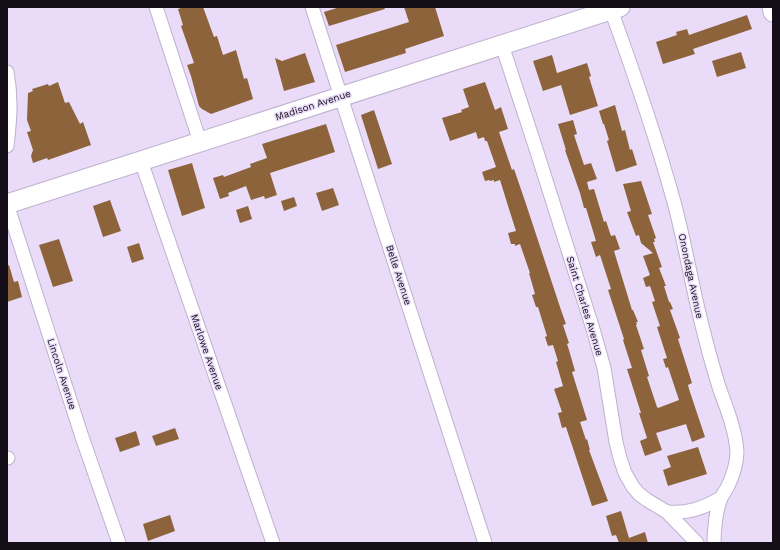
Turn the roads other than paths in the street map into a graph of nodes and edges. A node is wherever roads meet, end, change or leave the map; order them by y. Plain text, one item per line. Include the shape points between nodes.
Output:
1 (156, 7) edge
2 (312, 7) edge
3 (772, 7) edge
4 (616, 8) edge
5 (773, 12) edge
6 (502, 45) junction
7 (7, 72) edge
8 (341, 96) junction
9 (200, 142) junction
10 (7, 146) edge
11 (141, 161) junction
12 (7, 204) edge
13 (721, 498) junction
14 (667, 512) junction
15 (119, 543) edge
16 (273, 543) edge
17 (485, 543) edge
18 (697, 543) edge
19 (714, 543) edge

1 - 9 street
2 - 8 street, Belle Avenue
3 - 5 main road
4 - 6 main road, Madison Avenue
4 - 13 street, Onondaga Avenue via 628,56 664,168 702,327 736,440 735,470
6 - 8 main road, Madison Avenue
6 - 14 street, Saint Charles Avenue via 593,329 604,368 622,465 633,487 647,500
7 - 10 street via 10,114
8 - 9 main road, Madison Avenue
8 - 17 street, Belle Avenue
9 - 11 main road, Madison Avenue
11 - 12 main road, Madison Avenue
11 - 16 street, Marlowe Avenue
12 - 15 street, Lincoln Avenue
13 - 14 street via 704,507 686,512
13 - 19 street, Onondaga Avenue
14 - 18 street, Saint Charles Avenue

